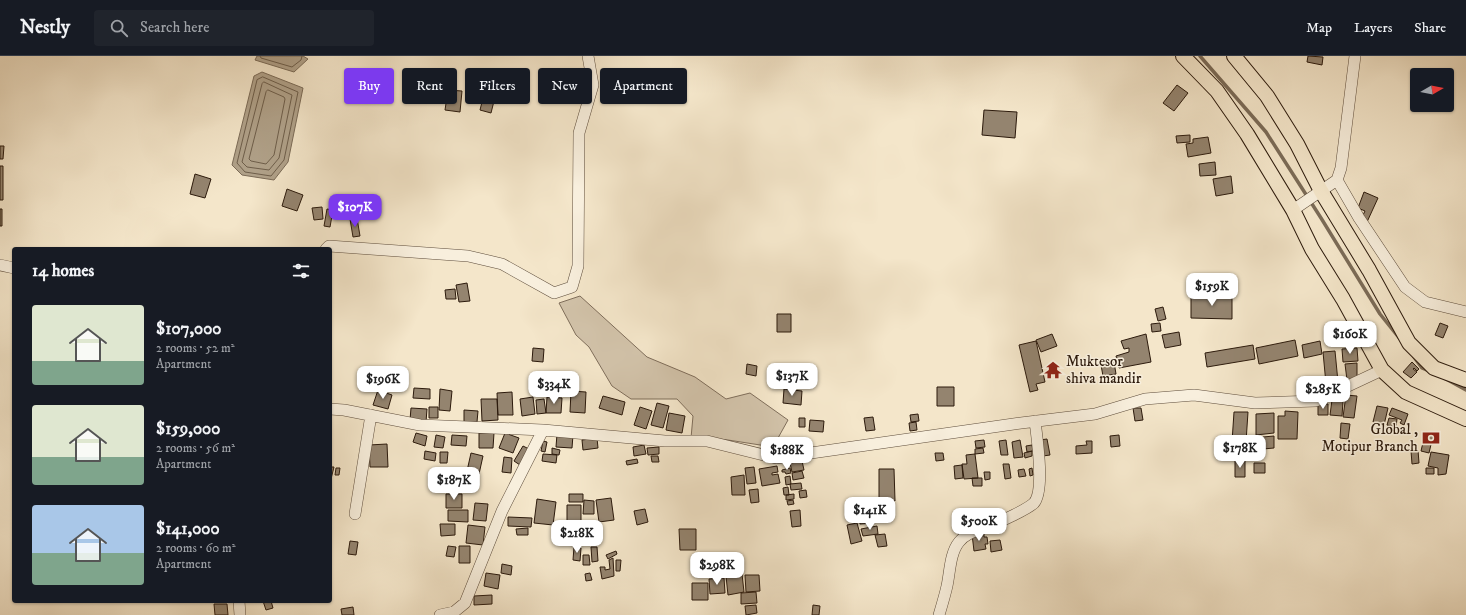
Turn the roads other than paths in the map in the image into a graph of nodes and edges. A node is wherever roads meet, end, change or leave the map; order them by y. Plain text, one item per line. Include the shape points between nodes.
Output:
1 (588, 56) edge
2 (1183, 56) edge
3 (1234, 56) edge
4 (1355, 56) edge
5 (1337, 180) junction
6 (1319, 193) junction
7 (1297, 207) junction
8 (328, 247) edge
9 (0, 265) edge
10 (12, 268) edge
11 (1466, 312) edge
12 (1382, 370) junction
13 (1466, 380) edge
14 (332, 409) edge
15 (371, 415) junction
16 (1466, 419) edge
17 (1035, 422) junction
18 (543, 430) junction
19 (355, 514) dead end
20 (239, 603) edge
21 (240, 615) edge
22 (440, 615) edge
23 (939, 615) edge

1 - 8 street via 593,86 579,133 578,266 572,287 554,293 502,264 468,256
2 - 7 main road via 1217,91
3 - 6 main road via 1267,96 1298,144
4 - 5 street via 1341,168
5 - 6 street
5 - 11 street via 1359,218 1405,286 1425,302
6 - 7 street
6 - 13 main road via 1370,270 1409,343 1434,368
7 - 12 main road via 1312,249
9 - 10 street
12 - 16 main road via 1406,392
12 - 17 street via 1316,401 1255,403 1194,395 1145,399 1096,414
14 - 15 street
15 - 18 street via 420,425
15 - 19 street
17 - 18 street via 776,458 707,441 665,441
17 - 23 street via 1038,494 1027,508 993,525 967,534 954,548
18 - 22 street via 502,511 465,603 454,612
20 - 21 street

